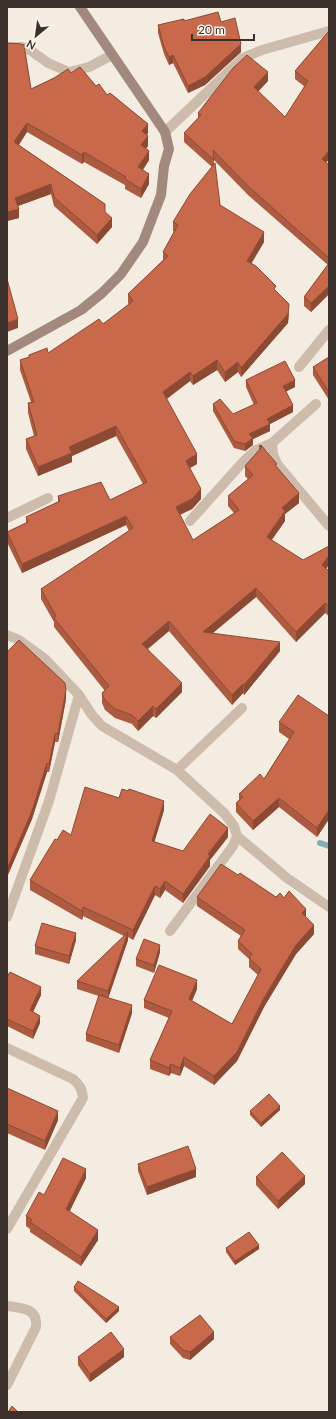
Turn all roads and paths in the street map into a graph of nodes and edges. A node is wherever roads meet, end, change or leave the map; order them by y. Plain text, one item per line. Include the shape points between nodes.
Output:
1 (80, 7) edge
2 (329, 31) edge
3 (7, 47) edge
4 (112, 55) junction
5 (165, 132) junction
6 (329, 330) edge
7 (7, 351) edge
8 (300, 367) dead end
9 (316, 404) dead end
10 (272, 444) junction
11 (48, 498) dead end
12 (7, 518) edge
13 (190, 521) dead end
14 (329, 526) edge
15 (7, 635) edge
16 (79, 695) junction
17 (242, 708) dead end
18 (177, 770) junction
19 (237, 836) junction
20 (329, 908) edge
21 (7, 917) edge
22 (170, 931) dead end
23 (7, 1048) edge
24 (7, 1229) edge
25 (7, 1306) edge
26 (7, 1385) edge

1 - 4 main road
2 - 5 street via 243,58
3 - 4 street via 30,50 48,63 69,72 89,67
4 - 5 main road
5 - 7 main road via 169,149 164,166 161,195 143,242 121,274 81,310
6 - 8 street
9 - 10 street
10 - 13 street via 256,450 242,463
10 - 14 street via 277,464
11 - 12 street
15 - 16 street via 19,640 44,659
16 - 18 street via 102,726
16 - 21 street via 49,801
17 - 18 street
18 - 19 street via 224,813 234,826
19 - 20 street via 287,878
19 - 22 street via 233,846
23 - 24 street via 73,1079 83,1091 83,1098
25 - 26 street via 30,1311 35,1315 36,1322 36,1327

